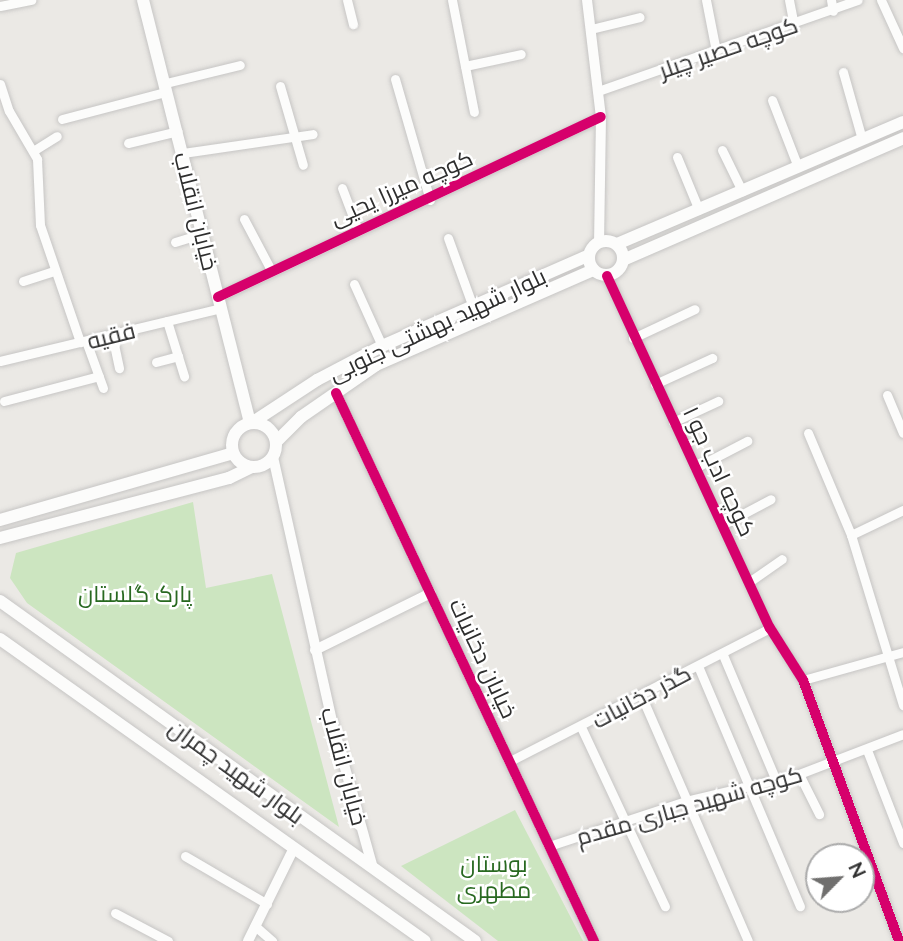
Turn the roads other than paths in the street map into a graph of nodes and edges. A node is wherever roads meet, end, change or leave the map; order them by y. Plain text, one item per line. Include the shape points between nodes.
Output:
1 (31, 0) edge
2 (143, 0) edge
3 (347, 0) edge
4 (452, 0) edge
5 (587, 0) edge
6 (706, 0) edge
7 (789, 0) edge
8 (831, 0) edge
9 (858, 0) edge
10 (881, 0) edge
11 (0, 6) edge
12 (833, 11) junction
13 (640, 17) dead end
14 (353, 24) dead end
15 (794, 24) junction
16 (591, 29) junction
17 (903, 48) edge
18 (716, 51) junction
19 (521, 54) dead end
20 (240, 65) dead end
21 (465, 66) junction
22 (843, 72) dead end
23 (395, 79) dead end
24 (0, 84) edge
25 (280, 86) dead end
26 (166, 88) junction
27 (598, 91) junction
28 (772, 100) dead end
29 (474, 112) dead end
30 (601, 117) junction
31 (62, 119) dead end
32 (903, 122) edge
33 (178, 131) junction
34 (313, 134) dead end
35 (57, 136) dead end
36 (293, 137) junction
37 (903, 138) edge
38 (862, 139) junction
39 (128, 144) dead end
40 (722, 150) dead end
41 (33, 151) junction
42 (183, 153) junction
43 (677, 157) dead end
44 (303, 165) dead end
45 (798, 167) junction
46 (342, 188) dead end
47 (742, 191) junction
48 (430, 200) junction
49 (699, 210) junction
50 (244, 219) dead end
51 (358, 230) junction
52 (202, 234) junction
53 (448, 239) dead end
54 (175, 242) dead end
55 (598, 242) junction
56 (617, 244) junction
57 (589, 254) junction
58 (624, 260) junction
59 (271, 270) junction
60 (593, 270) junction
61 (53, 271) junction
62 (607, 276) junction
63 (23, 281) dead end
64 (354, 284) dead end
65 (220, 302) junction
66 (473, 307) junction
67 (695, 309) dead end
68 (167, 321) junction
69 (112, 335) junction
70 (633, 338) junction
71 (83, 342) junction
72 (382, 345) junction
73 (178, 356) junction
74 (712, 358) dead end
75 (0, 361) edge
76 (156, 362) dead end
77 (119, 368) dead end
78 (99, 376) junction
79 (184, 376) dead end
80 (655, 384) junction
81 (103, 388) dead end
82 (336, 393) junction
83 (887, 395) dead end
84 (288, 398) junction
85 (4, 401) dead end
86 (718, 401) dead end
87 (301, 417) junction
88 (673, 422) junction
89 (251, 423) junction
90 (808, 433) dead end
91 (903, 433) edge
92 (747, 440) dead end
93 (277, 441) junction
94 (233, 453) junction
95 (273, 457) junction
96 (252, 467) junction
97 (695, 468) junction
98 (771, 499) dead end
99 (903, 510) edge
100 (0, 520) edge
101 (722, 525) junction
102 (5, 536) edge
103 (851, 536) junction
104 (0, 547) edge
105 (782, 559) dead end
106 (749, 582) junction
107 (431, 593) junction
108 (0, 601) edge
109 (770, 628) junction
110 (0, 639) edge
111 (315, 650) junction
112 (903, 652) edge
113 (723, 655) junction
114 (890, 658) junction
115 (698, 666) junction
116 (803, 680) junction
117 (641, 695) junction
118 (903, 705) edge
119 (581, 727) junction
120 (903, 734) edge
121 (867, 750) junction
122 (510, 761) junction
123 (830, 763) junction
124 (799, 774) junction
125 (775, 778) junction
126 (750, 786) junction
127 (686, 800) junction
128 (819, 814) dead end
129 (625, 820) junction
130 (903, 843) edge
131 (549, 846) junction
132 (294, 848) junction
133 (185, 856) dead end
134 (373, 869) junction
135 (267, 904) junction
136 (665, 906) dead end
137 (800, 906) dead end
138 (115, 913) dead end
139 (255, 926) junction
140 (168, 941) edge
141 (248, 941) edge
142 (272, 941) edge
143 (425, 941) edge
144 (475, 941) edge
145 (594, 941) edge
146 (748, 941) edge
147 (898, 941) edge

1 - 11 street
2 - 26 main road, خیابان انقلاب
3 - 14 street
4 - 21 street
5 - 16 street
6 - 18 street
7 - 15 street
8 - 12 street
9 - 12 street, کوچه حصیر چیلر
10 - 17 street
12 - 15 street, کوچه حصیر چیلر
13 - 16 street
15 - 18 street, کوچه حصیر چیلر
16 - 27 street
18 - 27 street, کوچه حصیر چیلر
19 - 21 street
20 - 26 street
21 - 29 street
22 - 38 street
23 - 48 street
24 - 41 street
25 - 36 street
26 - 31 street
26 - 33 main road, خیابان انقلاب
27 - 30 street
28 - 45 street
30 - 48 street, کوچه میرزا یحیی
30 - 55 street
32 - 38 main road
33 - 39 street
33 - 42 main road, خیابان انقلاب
34 - 36 street
35 - 41 street
36 - 42 street
36 - 44 street
37 - 58 main road
38 - 45 main road
40 - 47 street
41 - 61 street via 40,177 40,225
42 - 52 main road, خیابان انقلاب
43 - 49 street
45 - 47 main road
46 - 51 street
47 - 49 main road
48 - 51 street, کوچه میرزا یحیی
49 - 56 main road
50 - 59 street
51 - 59 street, کوچه میرزا یحیی
52 - 54 street
52 - 65 main road, خیابان انقلاب
53 - 66 street
55 - 56 main road
55 - 57 main road
56 - 58 main road
57 - 60 main road
57 - 66 main road, بلوار شهید بهشتی جنوبی
58 - 62 main road via 615,274
59 - 65 street, کوچه میرزا یحیی
60 - 62 main road
60 - 82 main road, بلوار شهید بهشتی جنوبی via 376,365
61 - 63 street
61 - 71 street
62 - 70 street, کوچه ادب جو ۱
64 - 72 street
65 - 68 street, فقیه
65 - 89 main road, خیابان انقلاب
66 - 72 main road, بلوار شهید بهشتی جنوبی
67 - 70 street
68 - 69 street, فقیه
68 - 73 street
69 - 71 street, فقیه
69 - 77 street
70 - 80 street, کوچه ادب جو ۱
71 - 75 street, فقیه
71 - 78 street
72 - 84 main road, بلوار شهید بهشتی جنوبی
73 - 76 street
73 - 79 street
74 - 80 street
78 - 81 street
78 - 85 street
80 - 88 street, کوچه ادب جو ۱
82 - 87 main road, بلوار شهید بهشتی جنوبی
82 - 107 street, خیابان دخانیات
83 - 91 street
84 - 87 main road via 290,413
84 - 89 main road, بلوار شهید بهشتی جنوبی
86 - 88 street
87 - 93 main road, بلوار شهید بهشتی جنوبی
88 - 97 street, کوچه ادب جو ۱
89 - 93 main road via 266,425
89 - 94 main road via 237,431
90 - 103 street
92 - 97 street
93 - 95 main road
94 - 96 main road
94 - 100 main road
95 - 96 main road
95 - 111 street, خیابان انقلاب
96 - 102 main road via 229,478
97 - 101 street, کوچه ادب جو ۱
98 - 101 street
99 - 103 street
101 - 106 street, کوچه ادب جو ۱
102 - 104 main road
103 - 114 street
105 - 106 street
106 - 109 street, کوچه ادب جو ۱
107 - 111 street
107 - 122 street, خیابان دخانیات
108 - 134 main road, بلوار شهید چمران
109 - 113 street, گذر دخانیات
109 - 116 street, کوچه ادب جو ۱
110 - 132 main road, بلوار شهید چمران
111 - 134 street, خیابان انقلاب
112 - 114 street
113 - 115 street, گذر دخانیات
113 - 125 street
114 - 116 street
114 - 118 street
115 - 117 street, گذر دخانیات
115 - 126 street
116 - 123 street, کوچه ادب جو ۱
117 - 119 street, گذر دخانیات
117 - 127 street
119 - 122 street, گذر دخانیات
119 - 129 street
120 - 121 street, کوچه شهید جباری مقدم
121 - 123 street, کوچه شهید جباری مقدم
121 - 130 street
122 - 131 street, خیابان دخانیات
123 - 124 street, کوچه شهید جباری مقدم
123 - 147 street, کوچه ادب جو ۱
124 - 125 street, کوچه شهید جباری مقدم
124 - 128 street
125 - 126 street, کوچه شهید جباری مقدم
126 - 127 street, کوچه شهید جباری مقدم
126 - 137 street
127 - 129 street, کوچه شهید جباری مقدم
127 - 146 street
129 - 131 street, کوچه شهید جباری مقدم
129 - 136 street
131 - 145 street, خیابان دخانیات
132 - 135 street
132 - 143 main road, بلوار شهید چمران
133 - 135 street
134 - 144 main road, بلوار شهید چمران
135 - 139 street
138 - 140 street
139 - 141 street
139 - 142 street

